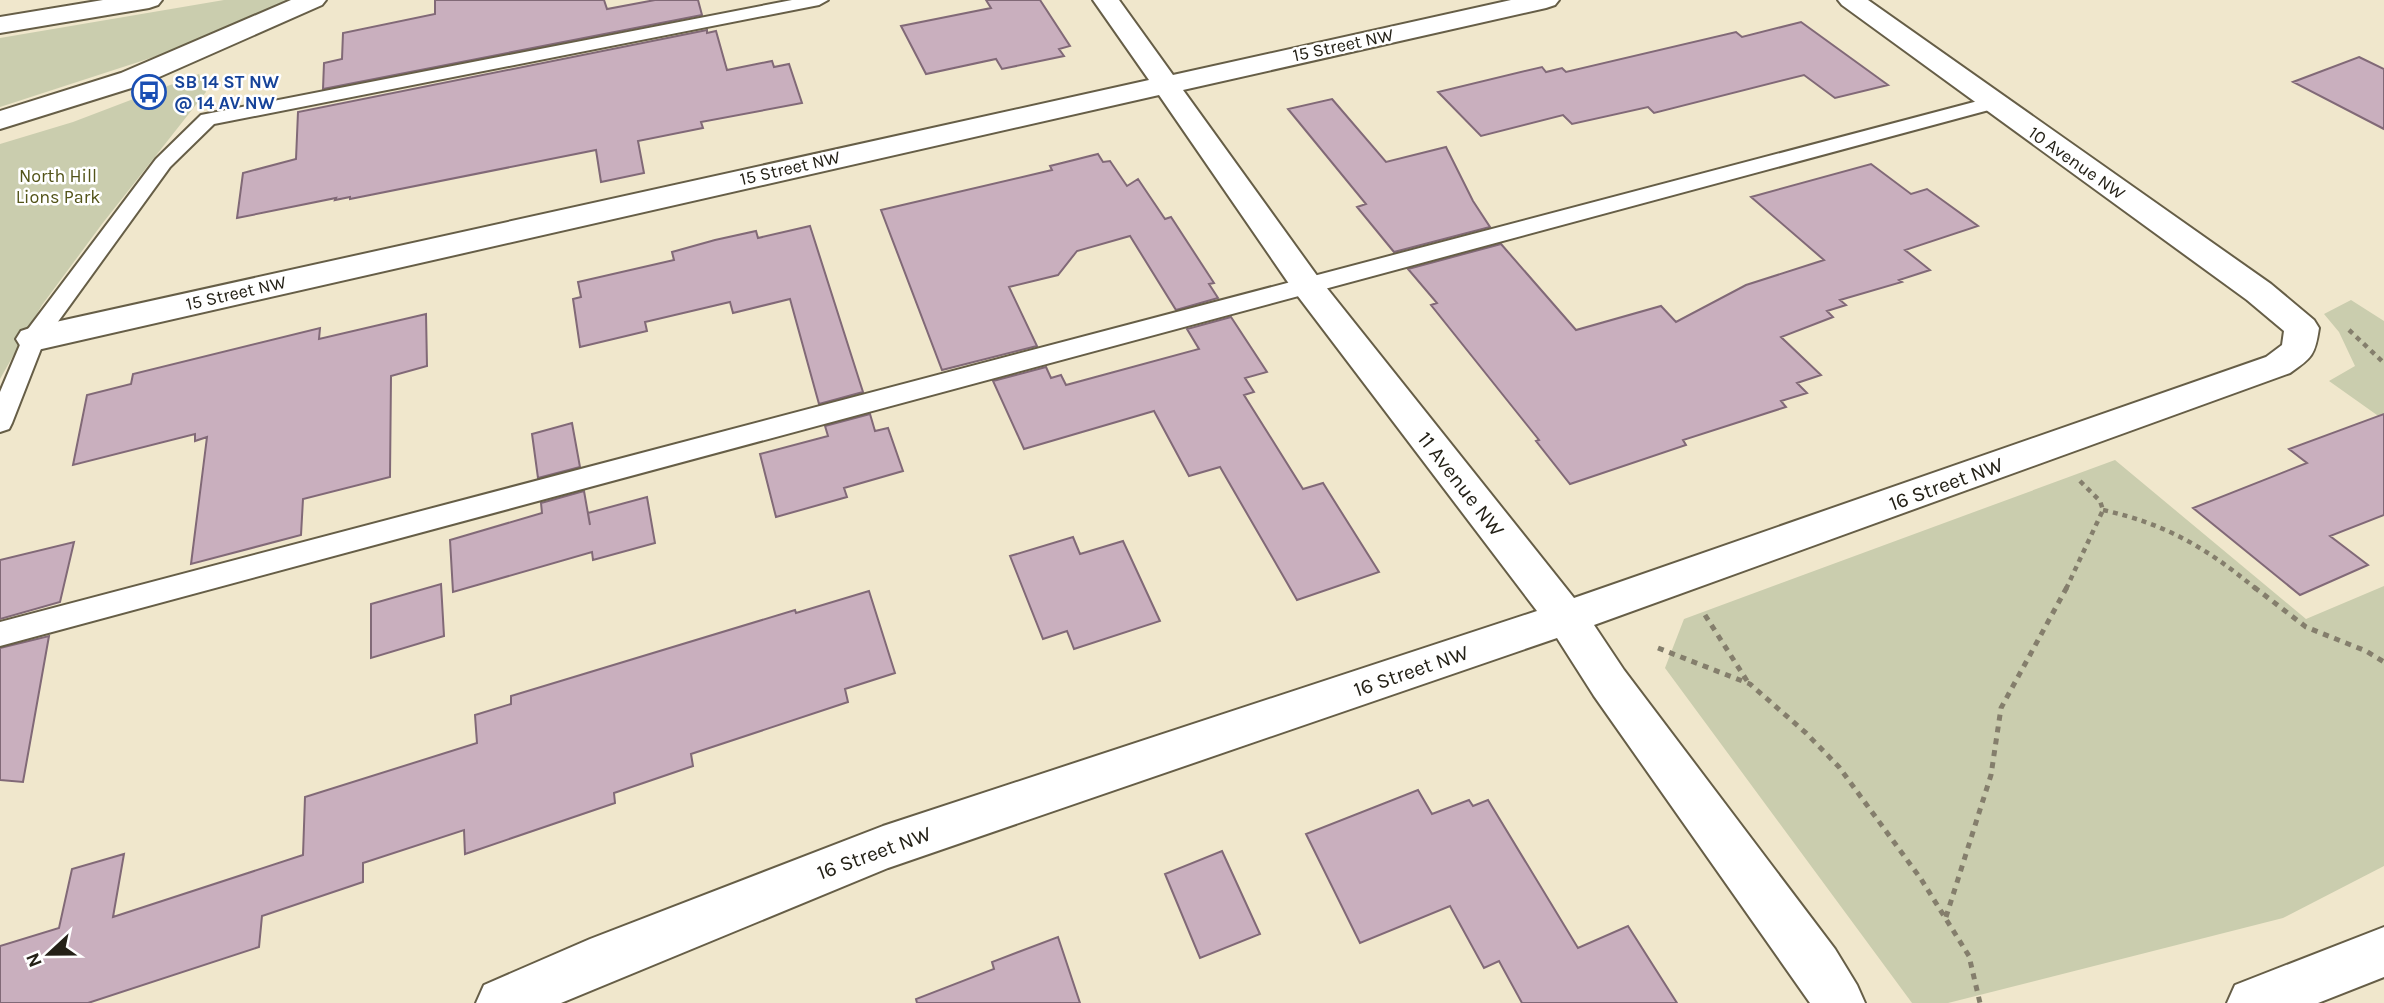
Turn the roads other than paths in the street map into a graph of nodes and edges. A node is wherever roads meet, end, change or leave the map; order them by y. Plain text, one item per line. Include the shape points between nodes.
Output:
1 (37, 0) edge
2 (149, 0) edge
3 (313, 0) edge
4 (819, 0) edge
5 (1106, 0) edge
6 (1546, 0) edge
7 (1852, 0) edge
8 (0, 6) edge
9 (0, 26) edge
10 (1163, 84) junction
11 (1993, 103) junction
12 (0, 120) edge
13 (1306, 285) junction
14 (2302, 328) joint
15 (33, 339) junction
16 (0, 423) edge
17 (1566, 618) junction
18 (0, 634) edge
19 (2384, 952) edge
20 (1828, 985) edge
21 (502, 1003) edge
22 (2253, 1003) edge

1 - 8 street
2 - 9 street
3 - 12 street via 131,79
4 - 15 lane via 208,119 163,163
5 - 10 street, 11 Avenue NW
6 - 10 street, 15 Street NW
7 - 11 street, 10 Avenue NW
10 - 13 street, 11 Avenue NW
10 - 15 street, 15 Street NW
11 - 13 lane
11 - 14 street, 10 Avenue NW via 2259,292
13 - 17 street, 11 Avenue NW
13 - 18 lane
14 - 17 street, 16 Street NW via 2298,351 2278,365
15 - 16 lane
17 - 20 street, 11 Avenue NW
17 - 21 street, 16 Street NW via 883,848
19 - 22 street

